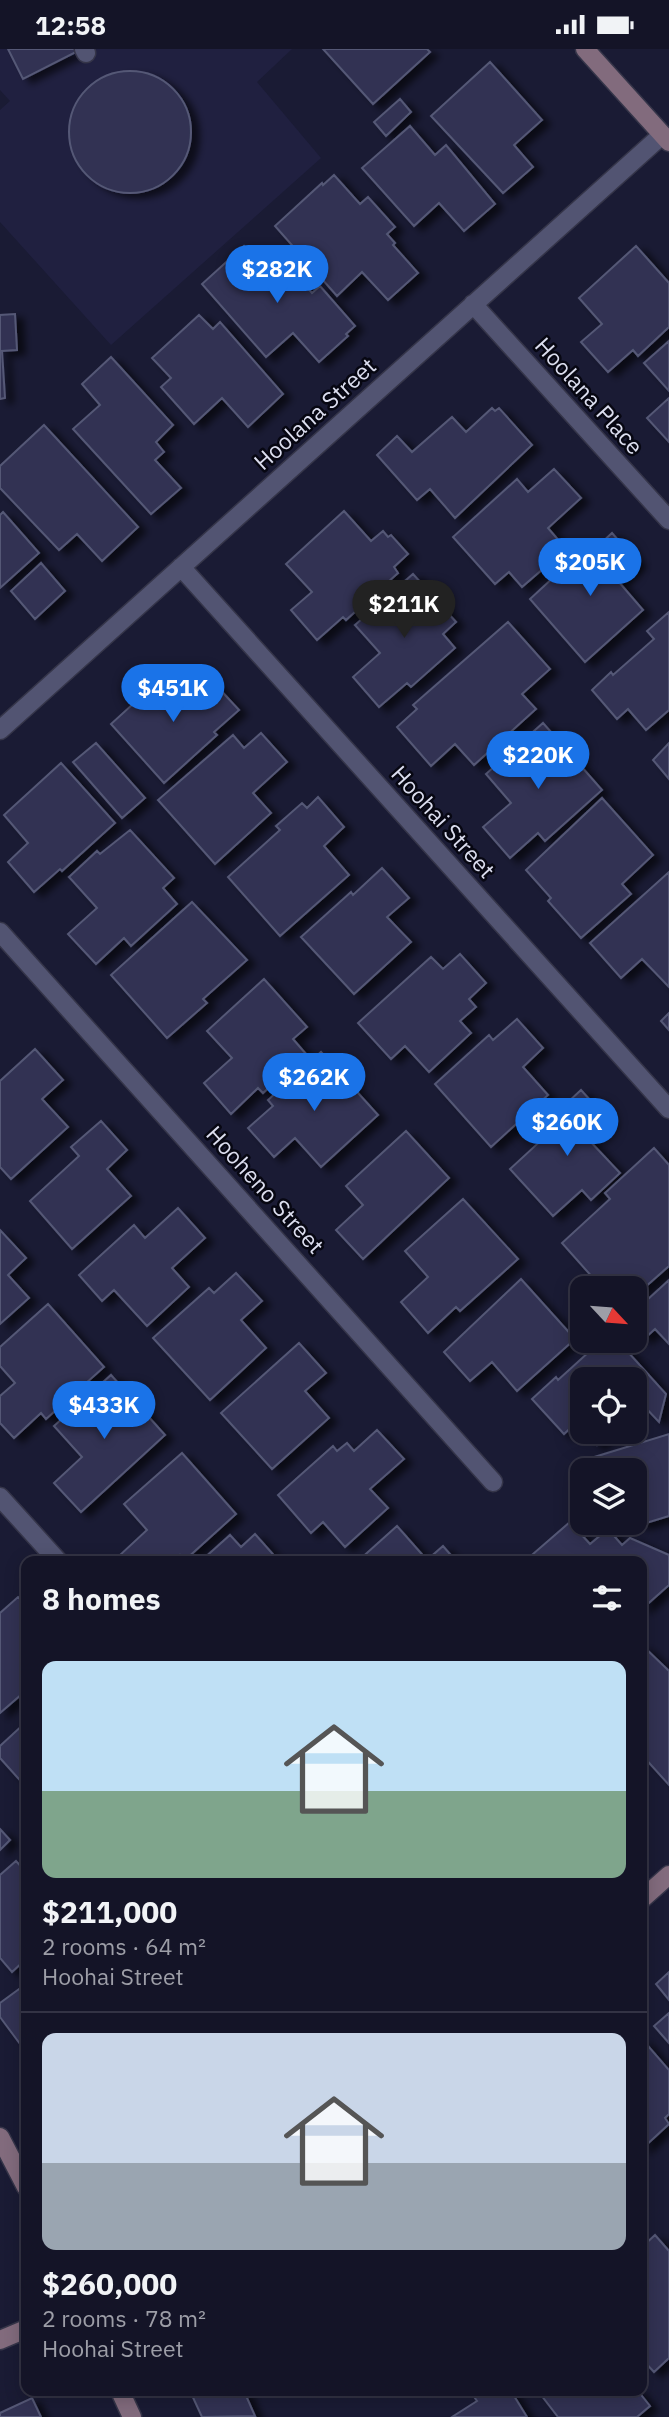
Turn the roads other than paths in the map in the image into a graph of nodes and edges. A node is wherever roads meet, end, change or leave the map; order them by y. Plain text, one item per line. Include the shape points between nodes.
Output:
1 (585, 49) edge
2 (666, 138) edge
3 (473, 304) junction
4 (669, 520) edge
5 (181, 567) junction
6 (0, 730) edge
7 (0, 932) edge
8 (669, 1109) edge
9 (493, 1482) dead end
10 (0, 1497) edge
11 (53, 1556) edge
12 (669, 1875) edge
13 (647, 1895) edge
14 (0, 2137) edge
15 (21, 2177) edge
16 (21, 2331) edge
17 (0, 2340) edge
18 (122, 2396) edge
19 (132, 2417) edge

1 - 2 street
2 - 3 street, Hoolana Street
3 - 4 street, Hoolana Place
3 - 5 street, Hoolana Street
5 - 6 street, Hoolana Street
5 - 8 street, Hoohai Street
7 - 9 street, Hooheno Street
10 - 11 street
12 - 13 street
14 - 15 street
16 - 17 street
18 - 19 street

